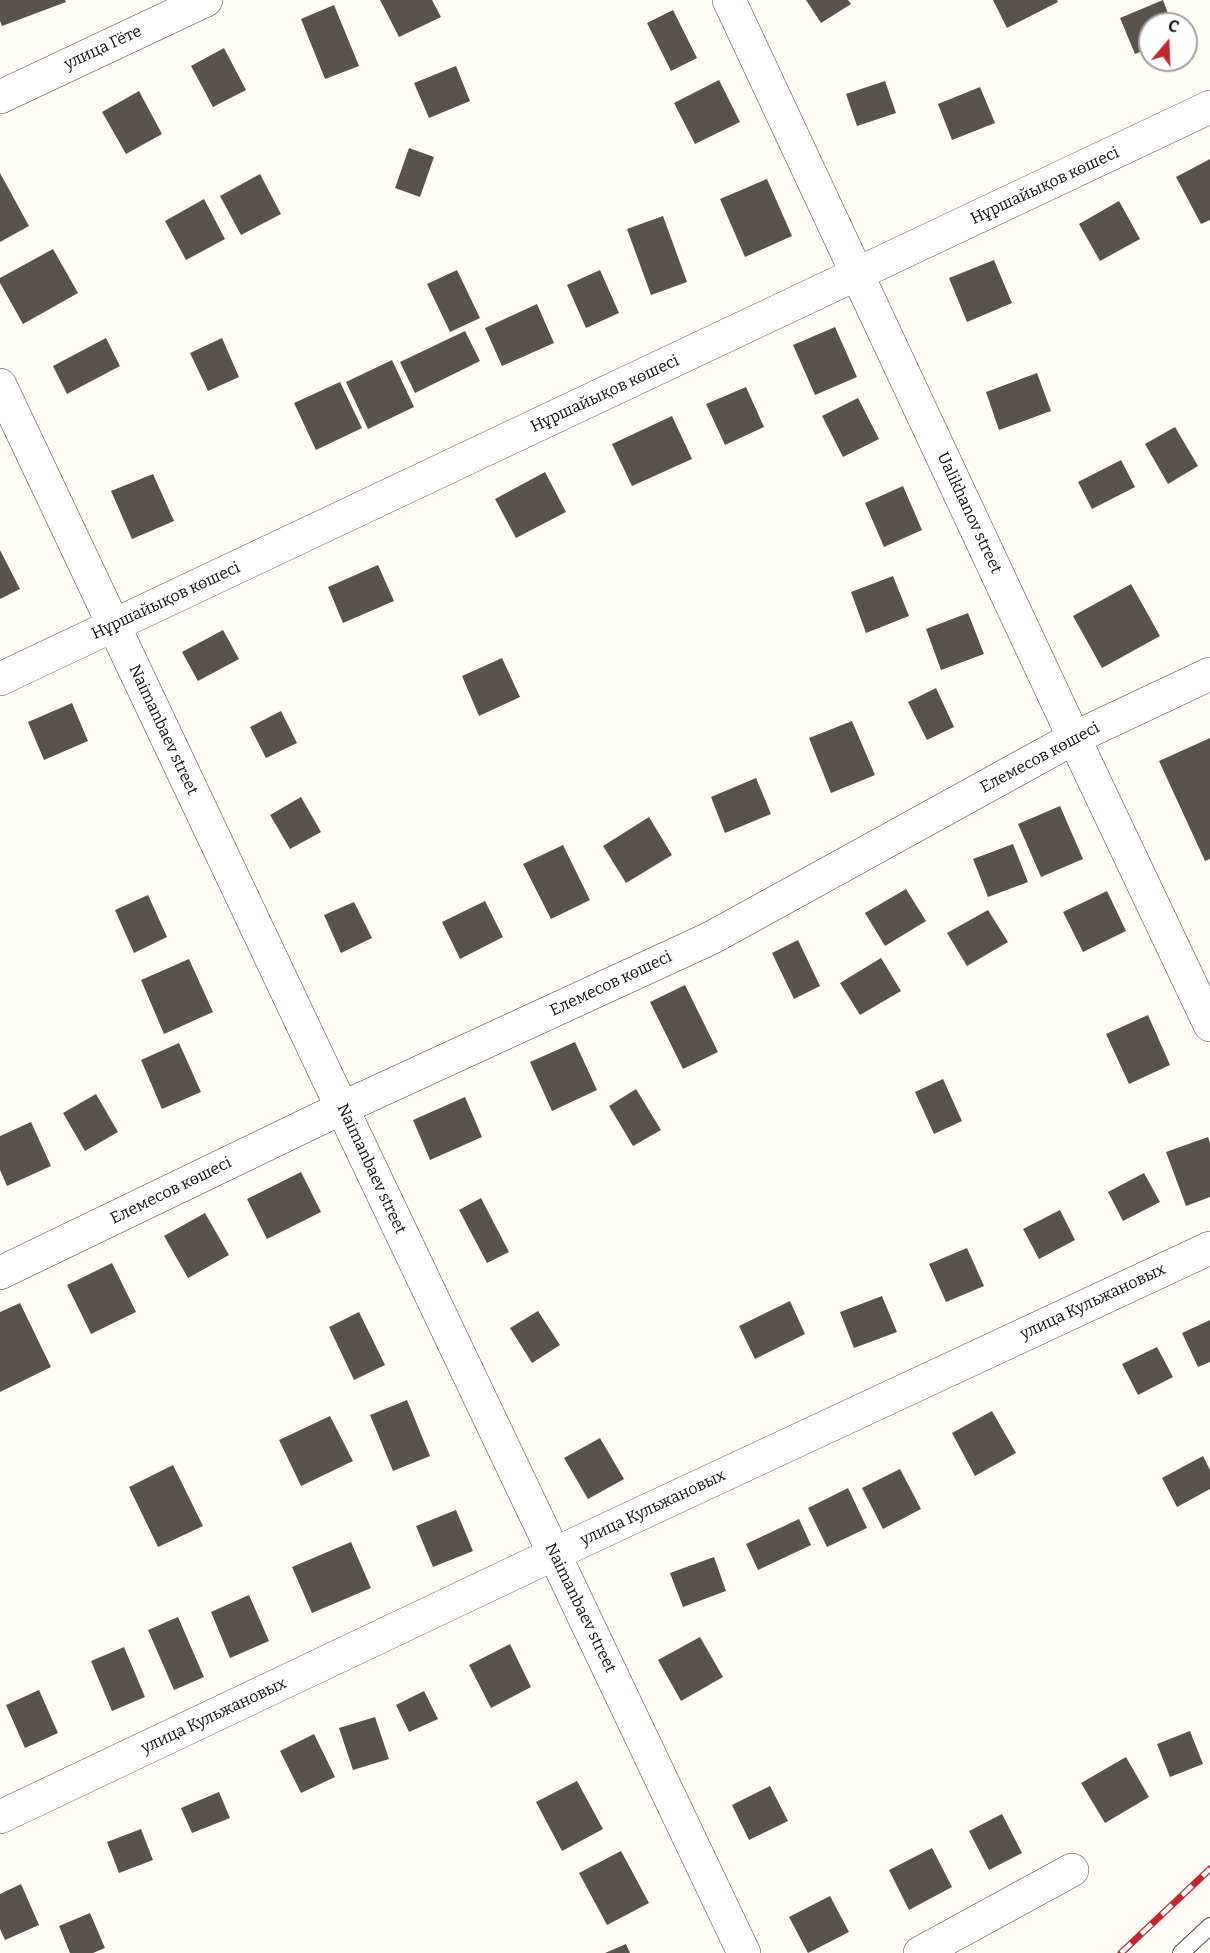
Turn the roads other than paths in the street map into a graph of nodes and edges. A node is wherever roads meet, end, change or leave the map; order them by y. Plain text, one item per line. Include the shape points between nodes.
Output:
1 (206, 0) edge
2 (729, 0) edge
3 (0, 97) edge
4 (1210, 107) edge
5 (858, 274) junction
6 (0, 385) edge
7 (114, 626) junction
8 (1210, 674) edge
9 (0, 679) edge
10 (1074, 738) junction
11 (1210, 1025) edge
12 (342, 1108) junction
13 (1210, 1248) edge
14 (0, 1273) edge
15 (554, 1554) junction
16 (0, 1817) edge
17 (1072, 1870) dead end
18 (1210, 1926) edge
19 (744, 1953) edge
20 (920, 1953) edge
21 (1181, 1953) edge

1 - 3 street, улица Гёте
2 - 5 street, Ualikhanov street
4 - 5 street, Нұршайықов көшесі
5 - 7 street, Нұршайықов көшесі
5 - 10 street, Ualikhanov street
6 - 7 street, Naimanbaev street
7 - 9 street, Нұршайықов көшесі
7 - 12 street, Naimanbaev street
8 - 10 street, Елемесов көшесі
10 - 11 street, Ualikhanov street
10 - 12 street, Елемесов көшесі via 711,938
12 - 14 street, Елемесов көшесі
12 - 15 street, Naimanbaev street
13 - 15 street, улица Кульжановых
15 - 16 street, улица Кульжановых
15 - 19 street, Naimanbaev street
17 - 20 street
18 - 21 lane

